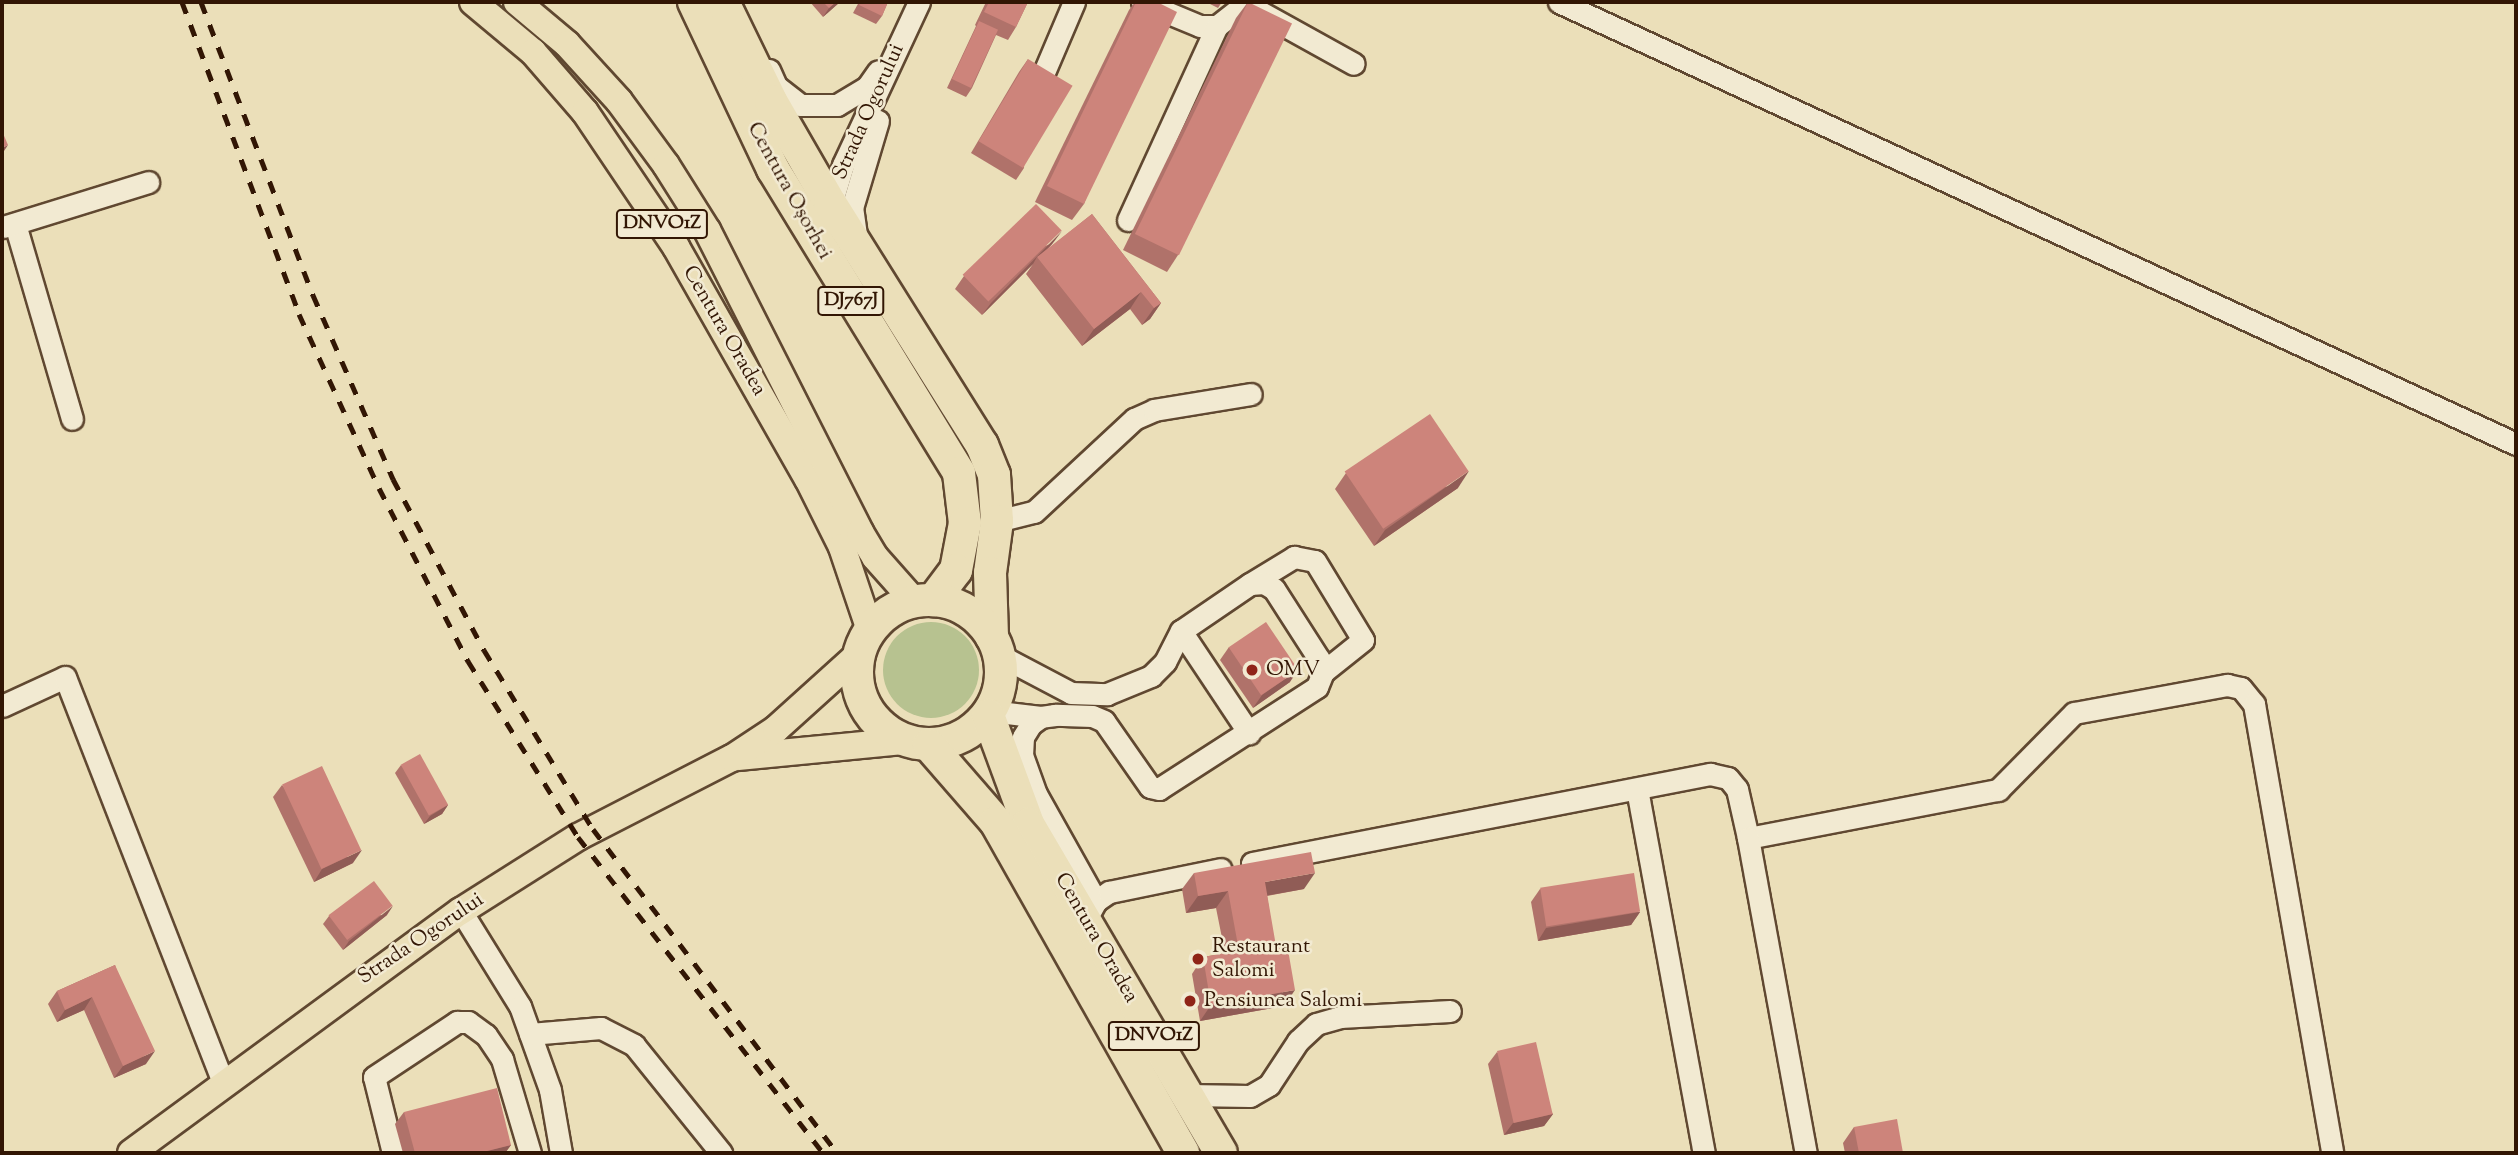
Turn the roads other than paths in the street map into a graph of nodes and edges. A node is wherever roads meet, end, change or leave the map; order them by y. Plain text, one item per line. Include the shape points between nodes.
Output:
1 (473, 2) edge
2 (517, 2) edge
3 (694, 2) edge
4 (723, 2) edge
5 (738, 2) edge
6 (921, 2) edge
7 (1074, 2) edge
8 (1142, 2) edge
9 (1559, 2) edge
10 (1217, 26) junction
11 (903, 35) junction
12 (1354, 64) dead end
13 (1045, 69) edge
14 (148, 182) dead end
15 (830, 203) junction
16 (1128, 220) dead end
17 (9, 226) edge
18 (858, 248) junction
19 (878, 346) junction
20 (1251, 394) dead end
21 (72, 419) dead end
22 (2516, 444) edge
23 (998, 521) junction
24 (1250, 584) junction
25 (924, 600) junction
26 (1181, 631) junction
27 (864, 642) junction
28 (996, 646) junction
29 (1323, 672) junction
30 (2, 706) edge
31 (989, 713) junction
32 (1041, 717) junction
33 (1249, 733) junction
34 (917, 743) junction
35 (732, 758) junction
36 (1637, 789) junction
37 (1748, 838) junction
38 (1097, 904) junction
39 (461, 911) junction
40 (1450, 1011) dead end
41 (530, 1034) junction
42 (224, 1085) junction
43 (1188, 1095) junction
44 (131, 1153) edge
45 (393, 1153) edge
46 (530, 1153) edge
47 (561, 1153) edge
48 (721, 1153) edge
49 (1183, 1153) edge
50 (1221, 1153) edge
51 (1704, 1153) edge
52 (1806, 1153) edge
53 (2332, 1153) edge

1 - 27 main road, Centura Oradea / DNVO1Z via 533,52 585,113 676,247 842,547
2 - 25 main road, Centura Oradea / DNVO1Z via 567,44 619,102 666,165 707,230 860,532 875,557
3 - 19 highway, Centura Oșorhei / DJ767J via 773,169
4 - 15 highway, DJ767J via 771,101
5 - 11 street, Strada Ogorului via 776,86 800,105 837,106 867,87
6 - 11 street, Strada Ogorului
6 - 18 street, Strada Ogorului via 864,159 852,208
7 - 13 street
8 - 10 street via 1200,26
9 - 22 street
10 - 12 street via 1239,9 1253,8
10 - 16 street
11 - 15 street, Strada Ogorului
14 - 17 street
15 - 18 highway, DJ767J
15 - 19 street, Strada Ogorului via 836,252 875,318
17 - 21 street
18 - 23 highway, Centura Oșorhei / DJ767J via 982,446 994,475
19 - 25 highway, Centura Oșorhei / DJ767J via 958,473 965,523 956,570
20 - 23 street via 1235,401 1154,410 1135,419 1034,512
23 - 28 highway, Centura Oșorhei / DJ767J via 990,573
24 - 26 street
24 - 29 street via 1264,583 1275,589
24 - 29 street via 1294,556 1315,561 1363,640
25 - 27 highway via 889,611
25 - 28 highway, DNVO1Z via 950,602 970,615
26 - 28 street via 1165,662 1151,676 1107,694 1071,694
26 - 33 street
27 - 34 highway, DNVO1Z via 856,676 871,716
27 - 35 main road, Strada Ogorului via 776,729
28 - 31 highway via 1002,676
29 - 33 street via 1317,687
30 - 42 street via 65,677
31 - 32 street
31 - 34 highway via 972,731 951,741
31 - 38 highway, Centura Oradea / DNVO1Z via 1018,804
32 - 33 street via 1092,716 1104,721 1150,787 1159,789
32 - 38 street via 1023,737 1022,755 1036,793
34 - 35 main road, Strada Ogorului
34 - 49 highway, Centura Oradea / DNVO1Z via 996,822
35 - 39 main road, Strada Ogorului via 578,837
36 - 37 street via 1710,774 1728,778 1737,789
36 - 38 street
36 - 51 street
37 - 52 street
37 - 53 street via 1998,790 2074,713 2227,685 2241,688 2254,704
38 - 43 highway, Centura Oradea / DNVO1Z
39 - 41 street via 507,983
39 - 42 main road, Strada Ogorului
40 - 43 street via 1340,1017 1317,1024 1298,1041 1269,1085 1250,1096
41 - 47 street via 550,1090
41 - 48 street via 601,1028 634,1045
42 - 44 main road, Strada Ogorului
43 - 50 highway, Centura Oradea / DNVO1Z
45 - 46 street via 374,1077 457,1021 468,1022 486,1035 502,1059

